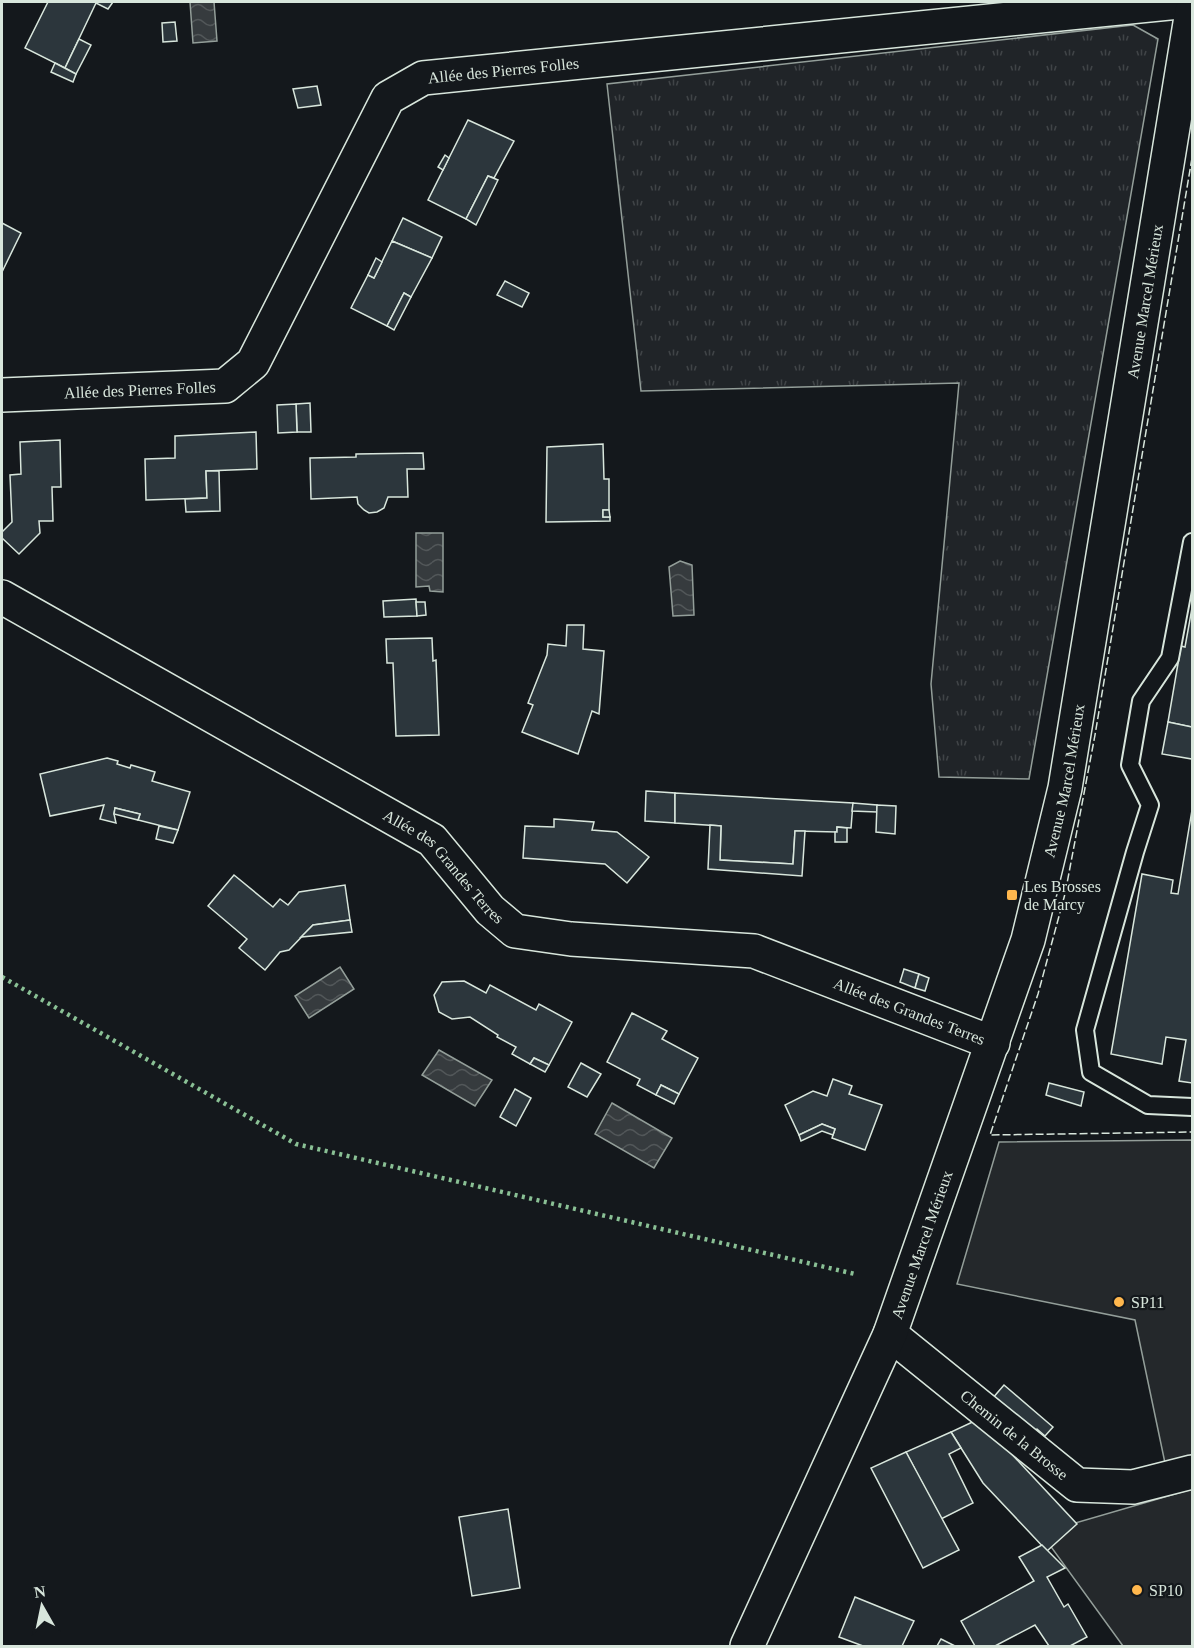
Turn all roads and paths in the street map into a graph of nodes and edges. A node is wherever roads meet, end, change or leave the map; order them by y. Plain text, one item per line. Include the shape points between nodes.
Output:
1 (1179, 2) edge
2 (1192, 11) edge
3 (2, 395) edge
4 (1192, 542) edge
5 (2, 597) edge
6 (993, 1043) junction
7 (1192, 1107) edge
8 (890, 1334) junction
9 (1192, 1472) edge
10 (747, 1647) edge

1 - 3 street, Allée des Pierres Folles via 423,78 388,98 253,363 225,386
2 - 6 street, Avenue Marcel Mérieux via 1065,788 1028,940
4 - 7 lane via 1170,658 1141,701 1130,765 1150,805 1085,1030 1091,1072 1148,1105
5 - 6 street, Allée des Grandes Terres via 432,840 490,910 515,931 571,939 754,951
6 - 8 street, Avenue Marcel Mérieux
8 - 9 street, Chemin de la Brosse via 1077,1485 1133,1487
8 - 10 street, Avenue Marcel Mérieux

